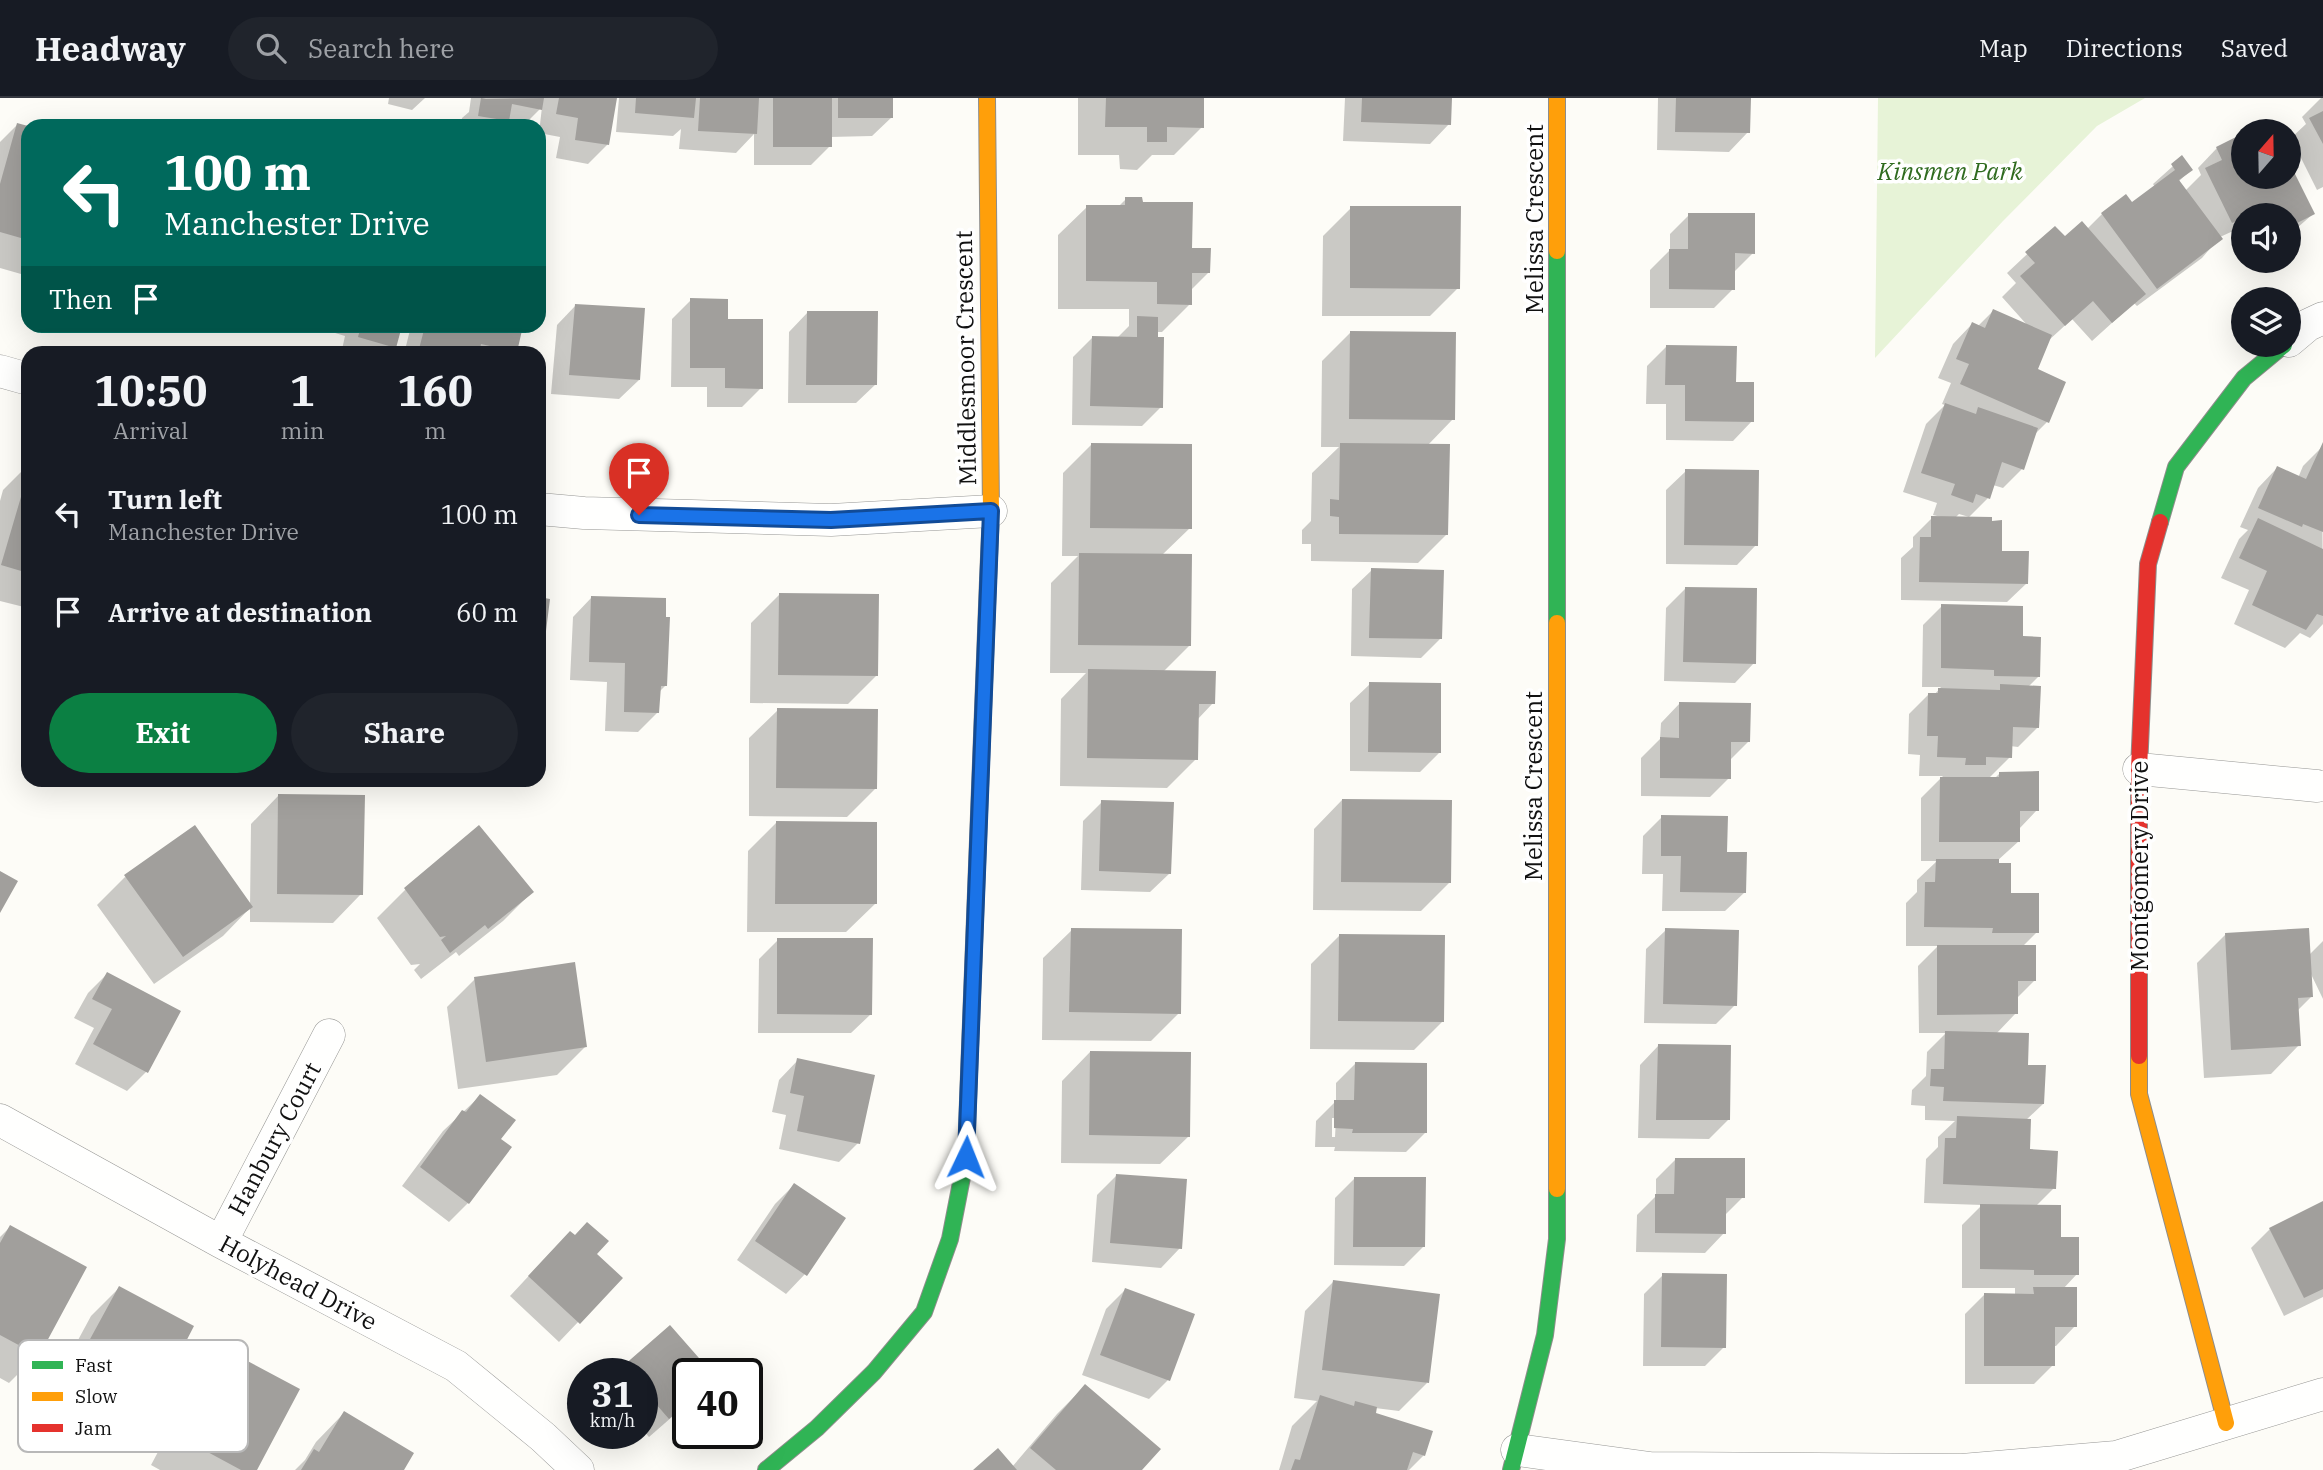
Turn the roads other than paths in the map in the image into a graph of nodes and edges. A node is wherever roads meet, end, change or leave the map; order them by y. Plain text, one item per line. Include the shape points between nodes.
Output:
1 (987, 98) edge
2 (1557, 98) edge
3 (2323, 318) edge
4 (2301, 331) edge
5 (2269, 357) edge
6 (0, 371) edge
7 (21, 377) edge
8 (546, 510) edge
9 (991, 511) junction
10 (2139, 769) junction
11 (2317, 786) dead end
12 (329, 1035) dead end
13 (0, 1120) edge
14 (221, 1242) junction
15 (2323, 1394) edge
16 (2226, 1423) junction
17 (1514, 1460) edge
18 (578, 1470) edge
19 (766, 1470) edge

1 - 9 street, Middlesmoor Crescent
2 - 17 street, Melissa Crescent via 1557,1239 1545,1335
3 - 4 street
5 - 10 street, Montgomery Drive via 2244,378 2176,467 2148,564
6 - 7 street
8 - 9 street via 831,520
9 - 19 street, Middlesmoor Crescent via 966,1157 950,1239 924,1312 874,1372
10 - 11 street
10 - 16 street, Montgomery Drive via 2139,1094
12 - 14 street, Hanbury Court
13 - 14 street, Holyhead Drive
14 - 18 street, Holyhead Drive via 456,1366
15 - 16 street
16 - 17 street via 2116,1457 1962,1470 1650,1468

